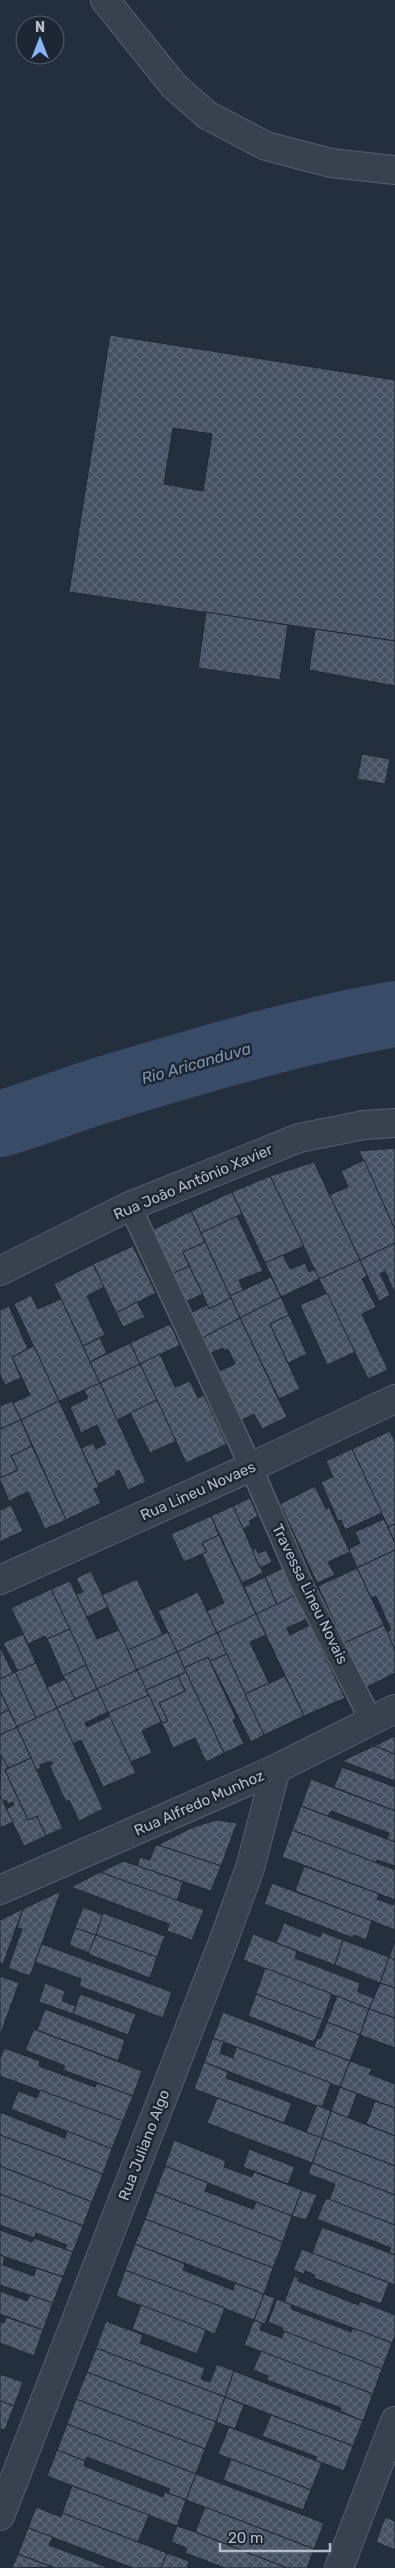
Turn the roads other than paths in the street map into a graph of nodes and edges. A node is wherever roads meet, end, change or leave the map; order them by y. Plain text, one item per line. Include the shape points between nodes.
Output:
1 (105, 0) edge
2 (395, 170) edge
3 (395, 1123) edge
4 (130, 1206) junction
5 (0, 1271) edge
6 (395, 1399) edge
7 (251, 1467) junction
8 (0, 1580) edge
9 (383, 1714) edge
10 (276, 1769) junction
11 (0, 1890) edge
12 (395, 2421) edge
13 (0, 2516) edge
14 (339, 2568) edge

1 - 2 street via 174,86 207,115 266,146 331,163
3 - 4 street, Rua João Antônio Xavier via 364,1125 299,1138
4 - 5 street, Rua João Antônio Xavier
4 - 7 lane, Travessa Lineu Novais
6 - 7 street, Rua Lineu Novaes
7 - 8 street, Rua Lineu Novaes
7 - 9 lane, Travessa Lineu Novais via 302,1585
9 - 10 street, Rua Alfredo Munhoz
10 - 11 street, Rua Alfredo Munhoz
10 - 13 street, Rua Juliano Algo via 250,1868 224,1942
12 - 14 street

